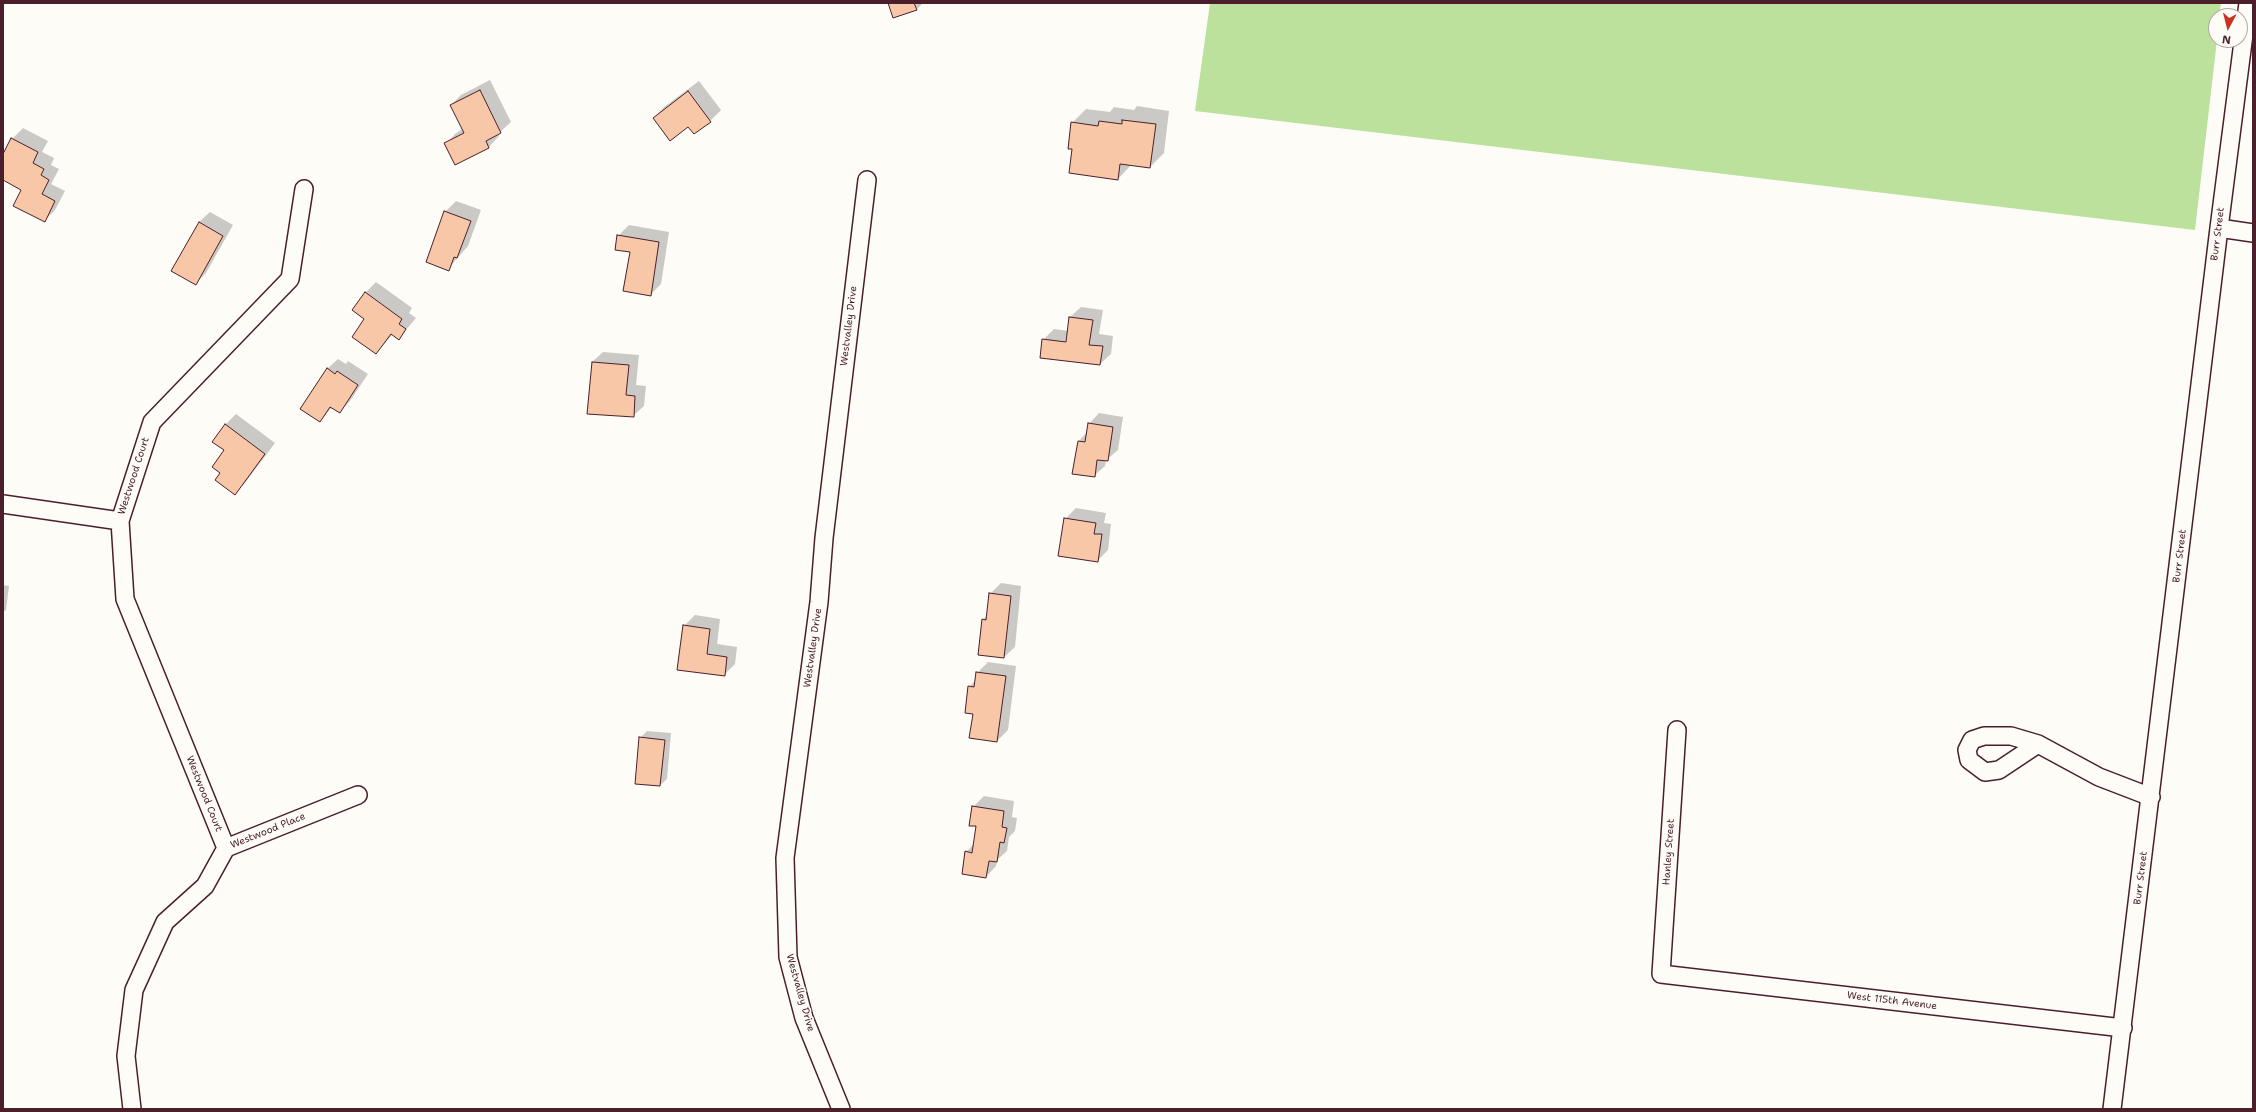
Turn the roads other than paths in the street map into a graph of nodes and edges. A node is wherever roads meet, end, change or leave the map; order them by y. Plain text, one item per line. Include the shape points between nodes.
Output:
1 (2248, 3) edge
2 (867, 180) dead end
3 (304, 189) dead end
4 (2219, 228) junction
5 (2253, 233) edge
6 (3, 504) edge
7 (120, 520) junction
8 (1677, 730) dead end
9 (2038, 744) dead end
10 (358, 795) dead end
11 (2150, 797) junction
12 (226, 848) junction
13 (1661, 974) joint
14 (2123, 1028) junction
15 (132, 1109) edge
16 (841, 1109) edge
17 (2112, 1109) edge

1 - 4 street, Burr Street
2 - 16 street, Westvalley Drive via 824,538 819,602 785,858 788,957 804,1018
3 - 7 street, Westwood Court via 290,279 152,422
4 - 5 street
4 - 11 street, Burr Street
6 - 7 street
7 - 12 street, Westwood Court via 125,599
8 - 13 street, Hanley Street
9 - 11 street via 2099,777
10 - 12 street, Westwood Place
11 - 14 street, Burr Street
12 - 15 street, Westwood Place via 205,886 165,922 134,990 126,1056
13 - 14 street, West 115th Avenue
14 - 17 street, Burr Street

